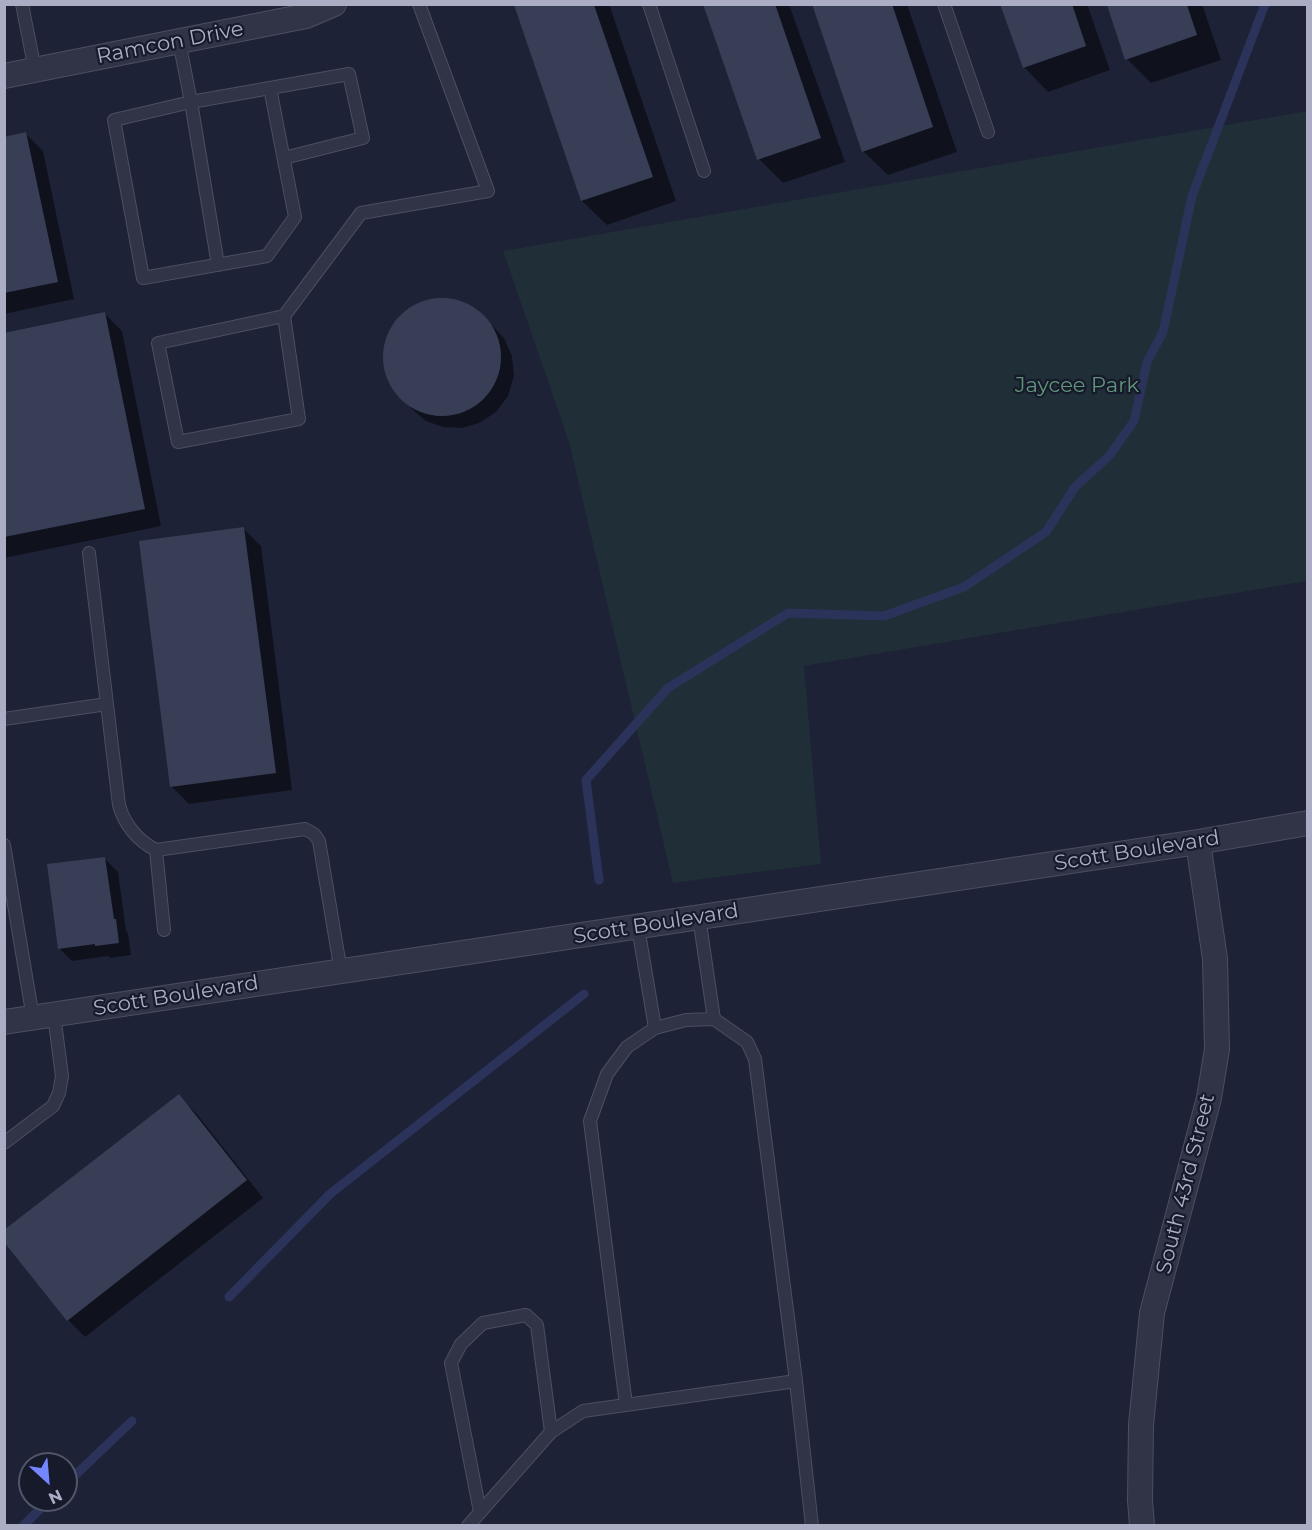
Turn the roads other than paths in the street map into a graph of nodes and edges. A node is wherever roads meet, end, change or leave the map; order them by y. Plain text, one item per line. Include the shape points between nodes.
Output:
1 (22, 4) edge
2 (334, 4) edge
3 (419, 4) edge
4 (649, 4) edge
5 (944, 4) edge
6 (179, 41) junction
7 (35, 70) junction
8 (4, 76) edge
9 (270, 88) junction
10 (191, 102) junction
11 (988, 132) dead end
12 (284, 158) junction
13 (704, 171) dead end
14 (218, 265) junction
15 (284, 316) junction
16 (88, 553) dead end
17 (107, 704) junction
18 (4, 719) edge
19 (1308, 823) edge
20 (1198, 842) junction
21 (4, 845) edge
22 (156, 850) junction
23 (10, 916) edge
24 (699, 917) junction
25 (638, 927) junction
26 (164, 930) dead end
27 (341, 972) junction
28 (43, 1016) junction
29 (714, 1019) junction
30 (4, 1022) edge
31 (655, 1028) junction
32 (4, 1143) edge
33 (796, 1381) junction
34 (626, 1405) junction
35 (550, 1432) junction
36 (480, 1512) junction
37 (468, 1526) edge
38 (812, 1526) edge
39 (1142, 1526) edge

1 - 7 lane
2 - 6 street, Ramcon Drive via 306,16
3 - 15 lane via 488,191 361,213
4 - 13 lane
5 - 11 lane
6 - 7 street, Ramcon Drive
6 - 10 lane
7 - 8 street, Ramcon Drive
9 - 10 lane
9 - 12 lane
9 - 12 lane via 349,74 363,138
10 - 14 lane
10 - 14 lane via 114,120 143,278
12 - 14 lane via 295,217 267,256
15 - 15 lane via 299,418 178,442 158,343
16 - 17 lane
17 - 18 lane
17 - 22 lane via 122,816 145,844
19 - 20 street, Scott Boulevard
20 - 24 street, Scott Boulevard
20 - 39 street, South 43rd Street via 1215,959 1217,1049 1209,1098 1152,1313 1141,1425
21 - 23 lane
22 - 26 lane
22 - 27 lane via 305,829 314,834 319,841
23 - 28 lane
24 - 25 street, Scott Boulevard
24 - 29 lane
25 - 27 street, Scott Boulevard
25 - 31 lane
27 - 28 street, Scott Boulevard
28 - 30 street, Scott Boulevard
28 - 32 lane via 62,1076 59,1093 53,1106
29 - 31 lane via 686,1020
29 - 33 lane via 747,1042 755,1059
31 - 34 lane via 627,1047 608,1074 590,1121
33 - 34 lane
33 - 38 lane
34 - 35 lane via 583,1411
35 - 36 lane
35 - 36 lane via 537,1325 526,1315 483,1323 461,1344 451,1364
36 - 37 lane

